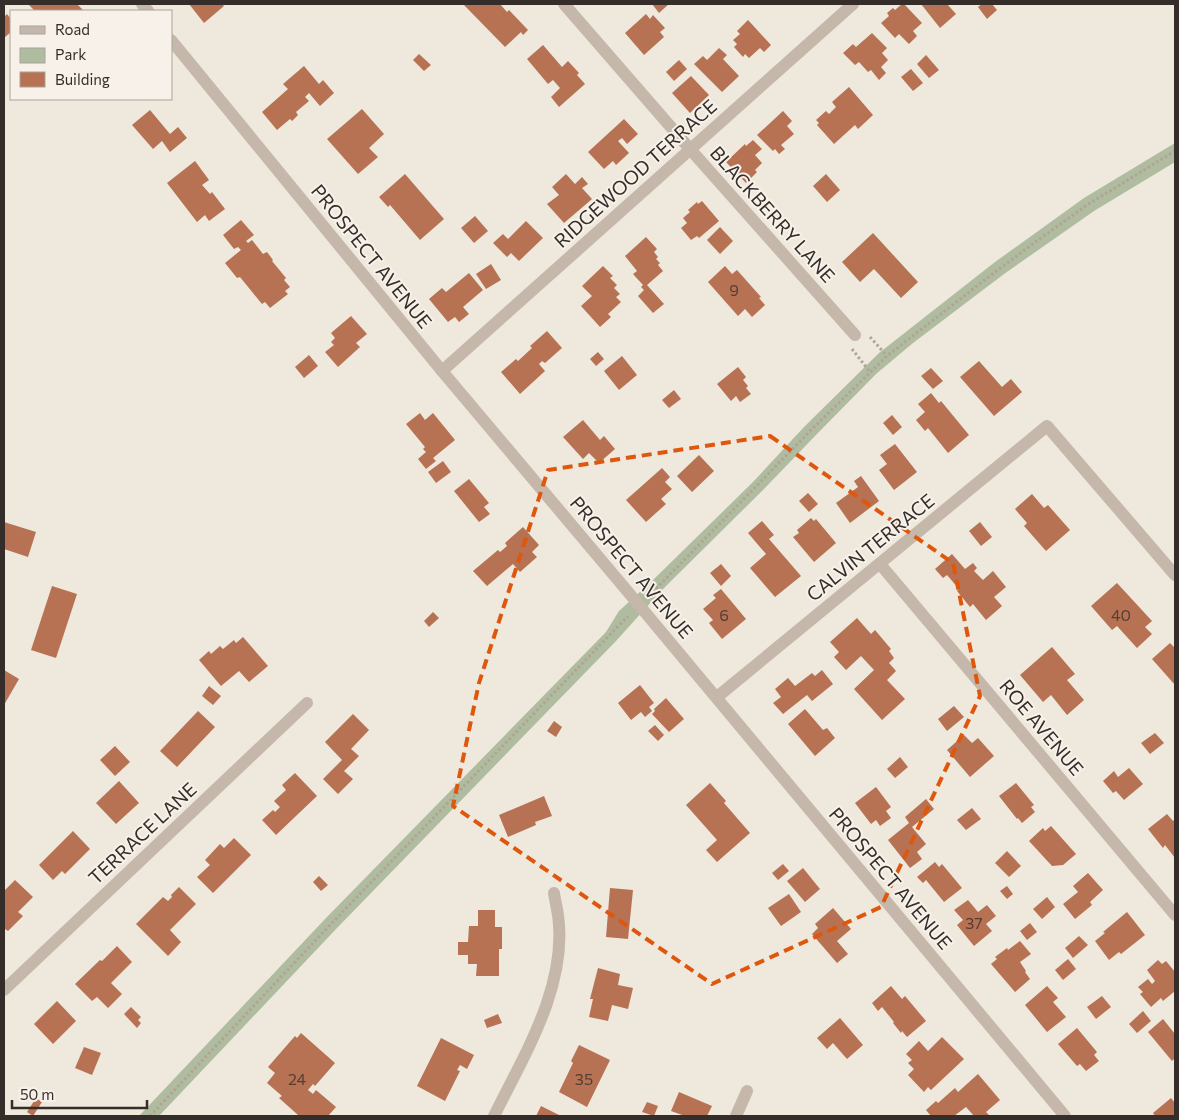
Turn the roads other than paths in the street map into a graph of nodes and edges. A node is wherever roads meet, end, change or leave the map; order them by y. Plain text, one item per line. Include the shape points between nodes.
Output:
1 (564, 4) edge
2 (853, 4) edge
3 (172, 41) edge
4 (690, 149) junction
5 (855, 335) road end
6 (442, 371) junction
7 (880, 564) junction
8 (1175, 575) edge
9 (716, 697) junction
10 (306, 703) dead end
11 (554, 893) dead end
12 (1175, 915) edge
13 (4, 990) edge
14 (747, 1090) dead end
15 (494, 1116) edge
16 (736, 1116) edge
17 (1065, 1116) edge

1 - 4 street, BLACKBERRY LANE
2 - 4 street, RIDGEWOOD TERRACE
3 - 6 street, PROSPECT AVENUE
4 - 5 street, BLACKBERRY LANE
4 - 6 street, RIDGEWOOD TERRACE
6 - 9 street, PROSPECT AVENUE
7 - 8 street, CALVIN TERRACE via 1047,426
7 - 9 street, CALVIN TERRACE
7 - 12 street, ROE AVENUE
9 - 17 street, PROSPECT AVENUE
10 - 13 street, TERRACE LANE
11 - 15 street via 559,931 553,985 534,1035
14 - 16 street

